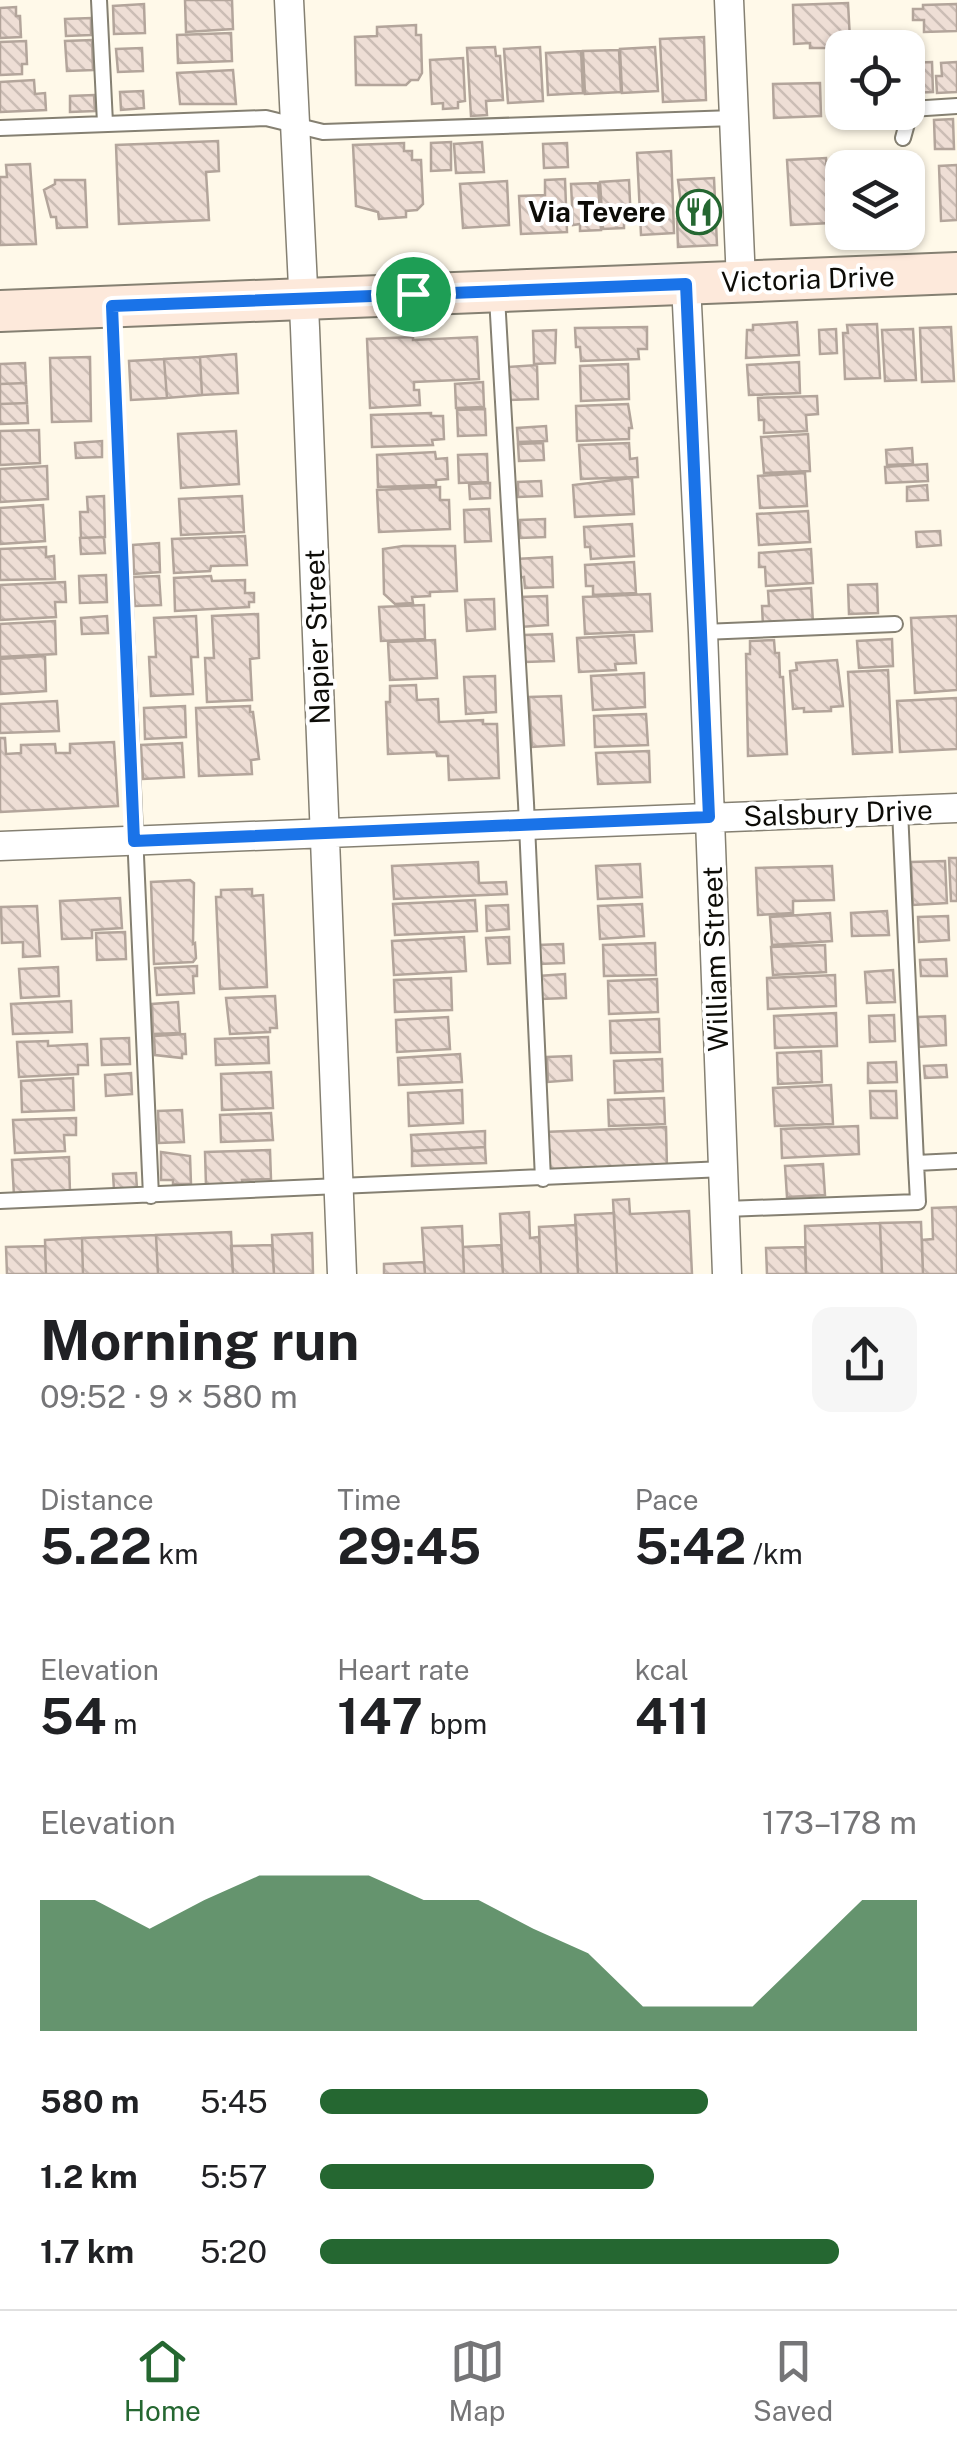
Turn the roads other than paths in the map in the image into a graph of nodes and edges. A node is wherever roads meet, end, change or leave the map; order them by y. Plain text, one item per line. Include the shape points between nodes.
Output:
1 (99, 0) edge
2 (289, 0) edge
3 (729, 0) edge
4 (957, 106) edge
5 (734, 118) junction
6 (104, 123) junction
7 (294, 125) junction
8 (0, 128) edge
9 (903, 138) dead end
10 (957, 272) edge
11 (740, 282) junction
12 (686, 284) junction
13 (496, 291) junction
14 (304, 299) junction
15 (112, 306) junction
16 (0, 311) edge
17 (895, 624) dead end
18 (703, 632) junction
19 (957, 808) edge
20 (900, 810) junction
21 (709, 817) junction
22 (527, 824) junction
23 (324, 832) junction
24 (134, 841) junction
25 (0, 846) edge
26 (957, 1161) edge
27 (916, 1163) junction
28 (724, 1169) junction
29 (543, 1179) junction
30 (338, 1187) junction
31 (150, 1196) junction
32 (0, 1202) edge
33 (726, 1209) junction
34 (342, 1274) edge
35 (727, 1274) edge

1 - 6 lane
2 - 7 street, Napier Street
3 - 5 street
4 - 9 lane via 910,108
5 - 7 lane via 323,132
5 - 11 street
6 - 7 lane via 266,118
6 - 8 lane
7 - 14 street, Napier Street
10 - 11 street, Victoria Drive
11 - 12 street, Victoria Drive
12 - 13 street, Victoria Drive
12 - 18 street, William Street
13 - 14 street, Victoria Drive
13 - 22 lane
14 - 15 street, Victoria Drive
14 - 23 street, Napier Street
15 - 16 street, Victoria Drive
15 - 24 lane
17 - 18 lane
18 - 21 street, William Street
19 - 20 street, Salsbury Drive
20 - 21 street, Salsbury Drive
20 - 27 lane
21 - 22 street, Salsbury Drive
21 - 28 street, William Street
22 - 23 street, Salsbury Drive
22 - 29 lane
23 - 24 street, Salsbury Drive
23 - 30 street, Napier Street
24 - 25 street, Salsbury Drive
24 - 31 lane
26 - 27 lane
27 - 33 lane via 918,1202
28 - 29 lane
28 - 33 street, William Street
29 - 30 lane
30 - 31 lane
30 - 34 street, Napier Street
31 - 32 lane
33 - 35 street, William Street

